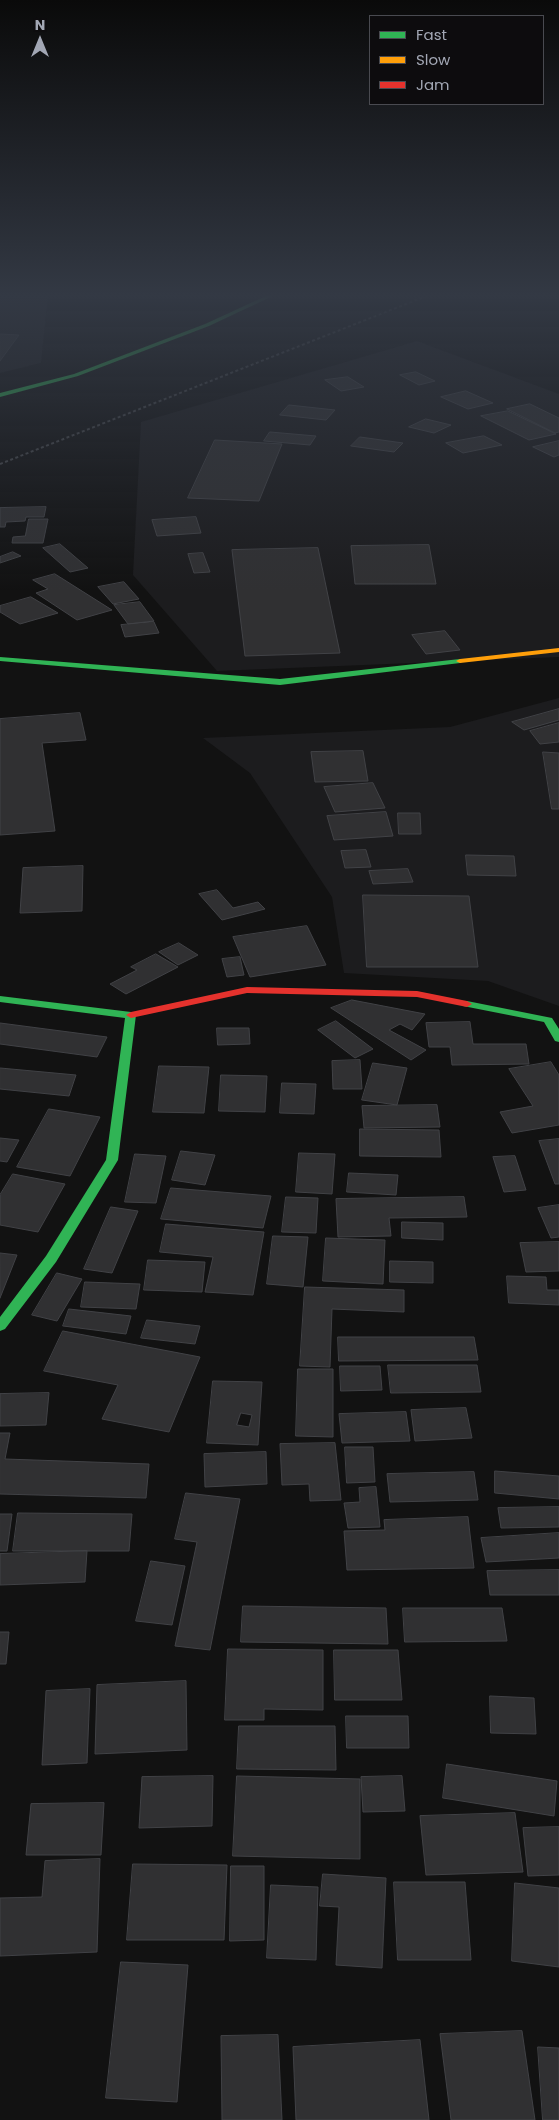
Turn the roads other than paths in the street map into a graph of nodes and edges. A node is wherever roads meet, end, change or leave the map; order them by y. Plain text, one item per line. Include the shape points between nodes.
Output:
1 (559, 650) edge
2 (0, 659) edge
3 (0, 1000) edge
4 (131, 1015) junction
5 (559, 1039) edge
6 (0, 1326) edge

1 - 2 street via 280,682
3 - 4 street
4 - 5 street via 247,990 418,994 548,1020
4 - 6 street via 112,1160 51,1259

